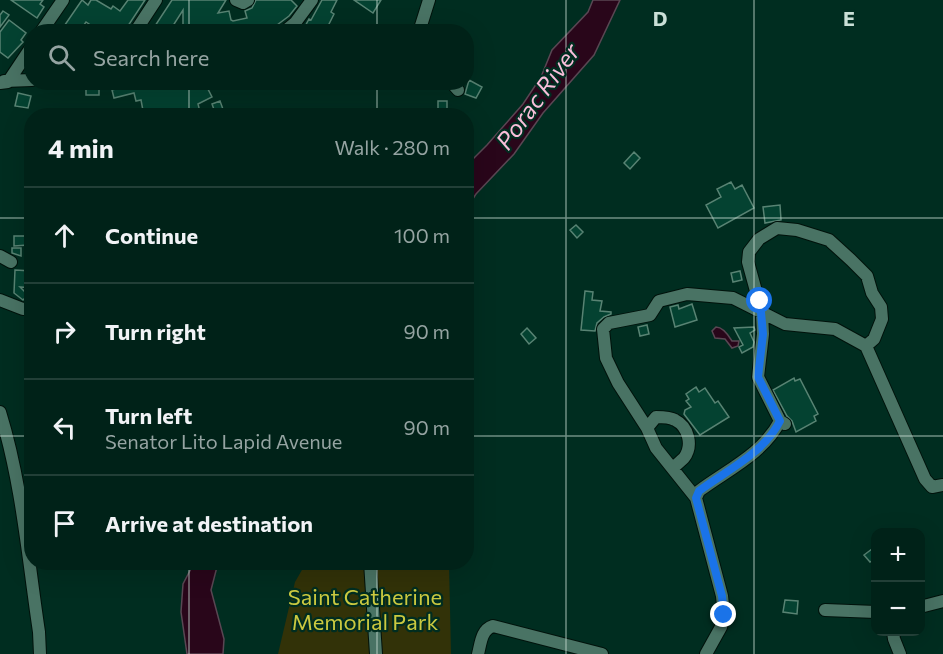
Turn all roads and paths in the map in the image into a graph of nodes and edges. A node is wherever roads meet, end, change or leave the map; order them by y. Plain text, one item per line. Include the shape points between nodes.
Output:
1 (63, 0) edge
2 (156, 0) edge
3 (236, 0) edge
4 (248, 0) edge
5 (312, 0) edge
6 (429, 0) edge
7 (46, 24) edge
8 (140, 24) edge
9 (293, 24) edge
10 (422, 24) edge
11 (24, 56) edge
12 (24, 80) edge
13 (3, 81) edge
14 (0, 300) edge
15 (24, 309) edge
16 (762, 313) junction
17 (866, 346) junction
18 (0, 412) edge
19 (647, 428) junction
20 (673, 468) junction
21 (943, 485) edge
22 (696, 498) junction
23 (24, 531) edge
24 (30, 570) edge
25 (371, 570) edge
26 (943, 602) edge
27 (925, 606) edge
28 (825, 610) dead end
29 (871, 612) edge
30 (894, 636) edge
31 (40, 654) edge
32 (376, 654) edge
33 (478, 654) edge
34 (602, 654) edge
35 (706, 654) edge
36 (900, 654) edge

1 - 7 street
2 - 8 street
3 - 4 street
5 - 9 street
6 - 10 street
11 - 13 street
12 - 13 street
14 - 15 street
16 - 17 street via 785,324 835,329
16 - 17 street via 748,262 749,252 759,239 777,228 798,230 829,240 867,276 881,307 882,319 874,339
16 - 19 street via 732,298 687,294 659,301 650,315 609,323 603,329 606,358
16 - 22 street via 758,377 782,423 763,444 699,491
17 - 21 street via 925,479 932,487
18 - 23 street via 10,443
19 - 20 street via 656,448
19 - 20 street via 656,417 665,417 674,419 688,434 685,457
20 - 22 street
22 - 35 street via 724,615
24 - 31 street
25 - 32 street
26 - 27 street
28 - 29 street
30 - 36 street
33 - 34 street via 483,634 493,626

